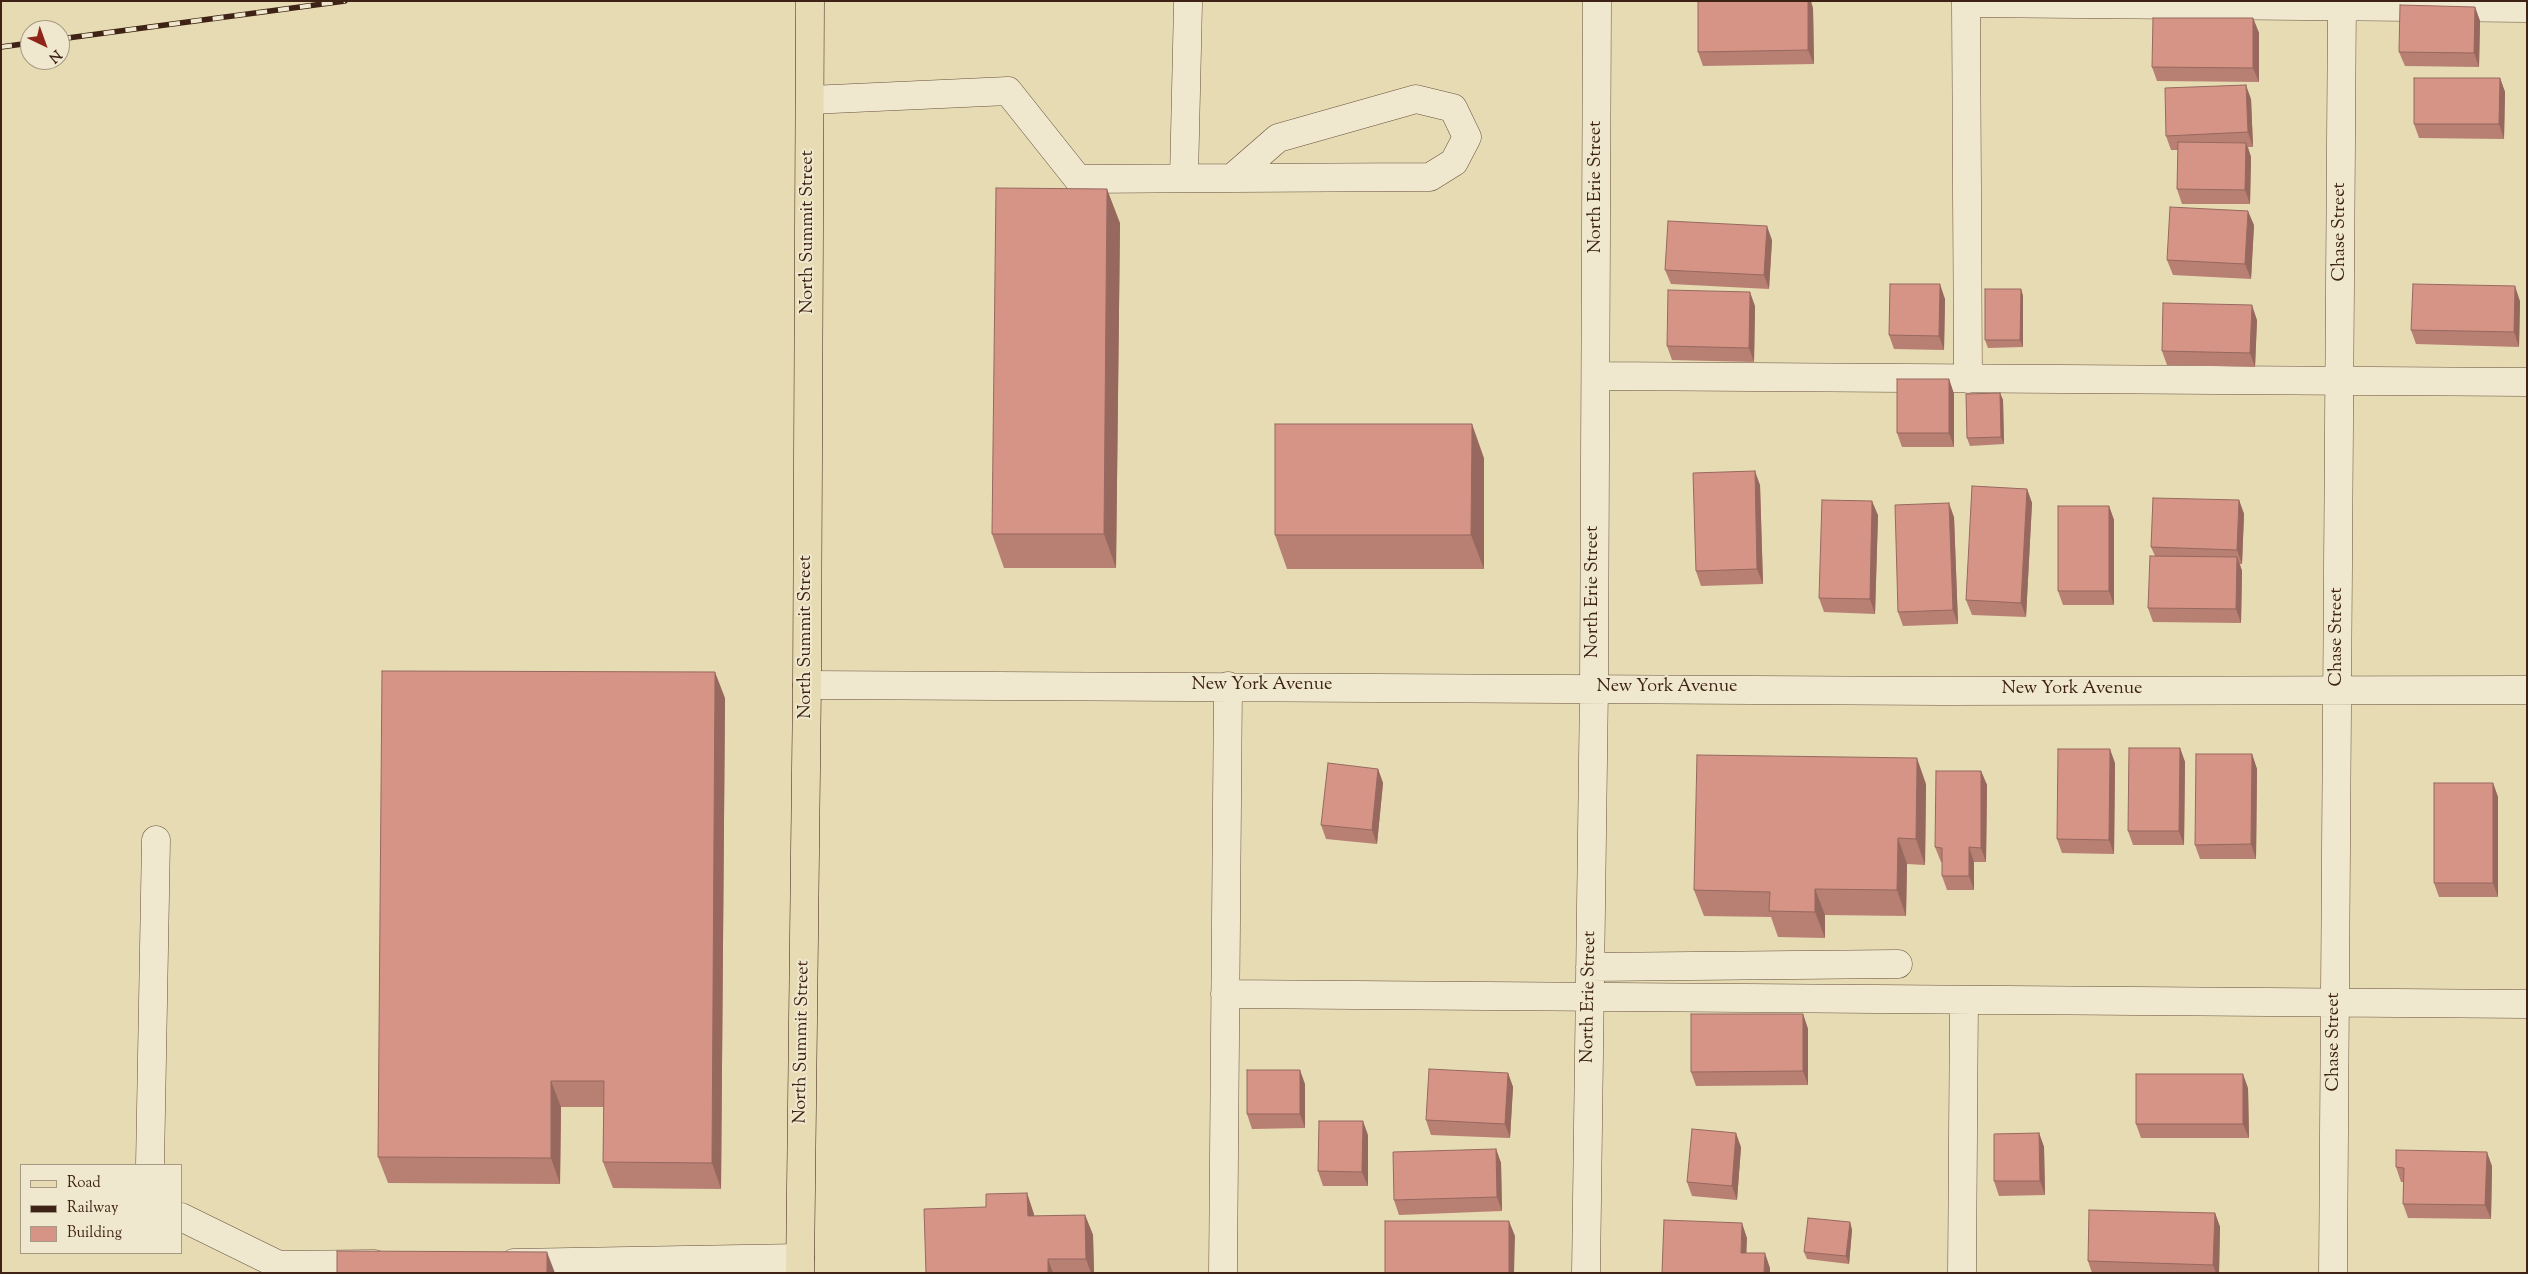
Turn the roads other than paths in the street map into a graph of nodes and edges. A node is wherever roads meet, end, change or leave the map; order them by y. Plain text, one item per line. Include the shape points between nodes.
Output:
1 (810, 1) edge
2 (1597, 1) edge
3 (1964, 2) edge
4 (2342, 3) edge
5 (1188, 4) dead end
6 (2527, 8) edge
7 (810, 100) junction
8 (1184, 178) junction
9 (1232, 178) junction
10 (1596, 376) junction
11 (1968, 379) junction
12 (2340, 381) junction
13 (2527, 382) edge
14 (807, 684) junction
15 (1228, 686) junction
16 (1594, 688) junction
17 (2337, 689) junction
18 (2527, 690) edge
19 (156, 840) dead end
20 (1898, 964) dead end
21 (1590, 967) junction
22 (1225, 994) junction
23 (1590, 998) junction
24 (1964, 1000) junction
25 (2335, 1004) junction
26 (2527, 1004) edge
27 (150, 1164) edge
28 (182, 1217) edge
29 (486, 1263) edge
30 (397, 1264) edge
31 (800, 1266) edge
32 (1223, 1273) edge
33 (1586, 1273) edge
34 (1962, 1273) edge
35 (2333, 1273) edge

1 - 7 main road, North Summit Street
2 - 10 street, North Erie Street
3 - 4 street
3 - 11 street
4 - 6 street
4 - 12 street, Chase Street
5 - 8 street
7 - 8 street via 1008,92 1078,179
7 - 14 main road, North Summit Street
8 - 9 street
9 - 9 street via 1278,138 1416,99 1453,108 1467,137 1454,162 1430,177
10 - 11 street
10 - 16 street, North Erie Street
11 - 12 street
12 - 13 street
12 - 17 street, Chase Street
14 - 15 street, New York Avenue
14 - 31 main road, North Summit Street
15 - 16 street, New York Avenue
15 - 22 street
16 - 17 street, New York Avenue via 1932,691
16 - 21 street, North Erie Street
17 - 18 street, New York Avenue
17 - 25 street, Chase Street
19 - 27 street
20 - 21 street
21 - 23 street, North Erie Street
22 - 23 street
22 - 32 street
23 - 24 street
23 - 33 street, North Erie Street
24 - 25 street
24 - 34 street
25 - 26 street
25 - 35 street, Chase Street
28 - 30 street via 279,1264
29 - 31 street

